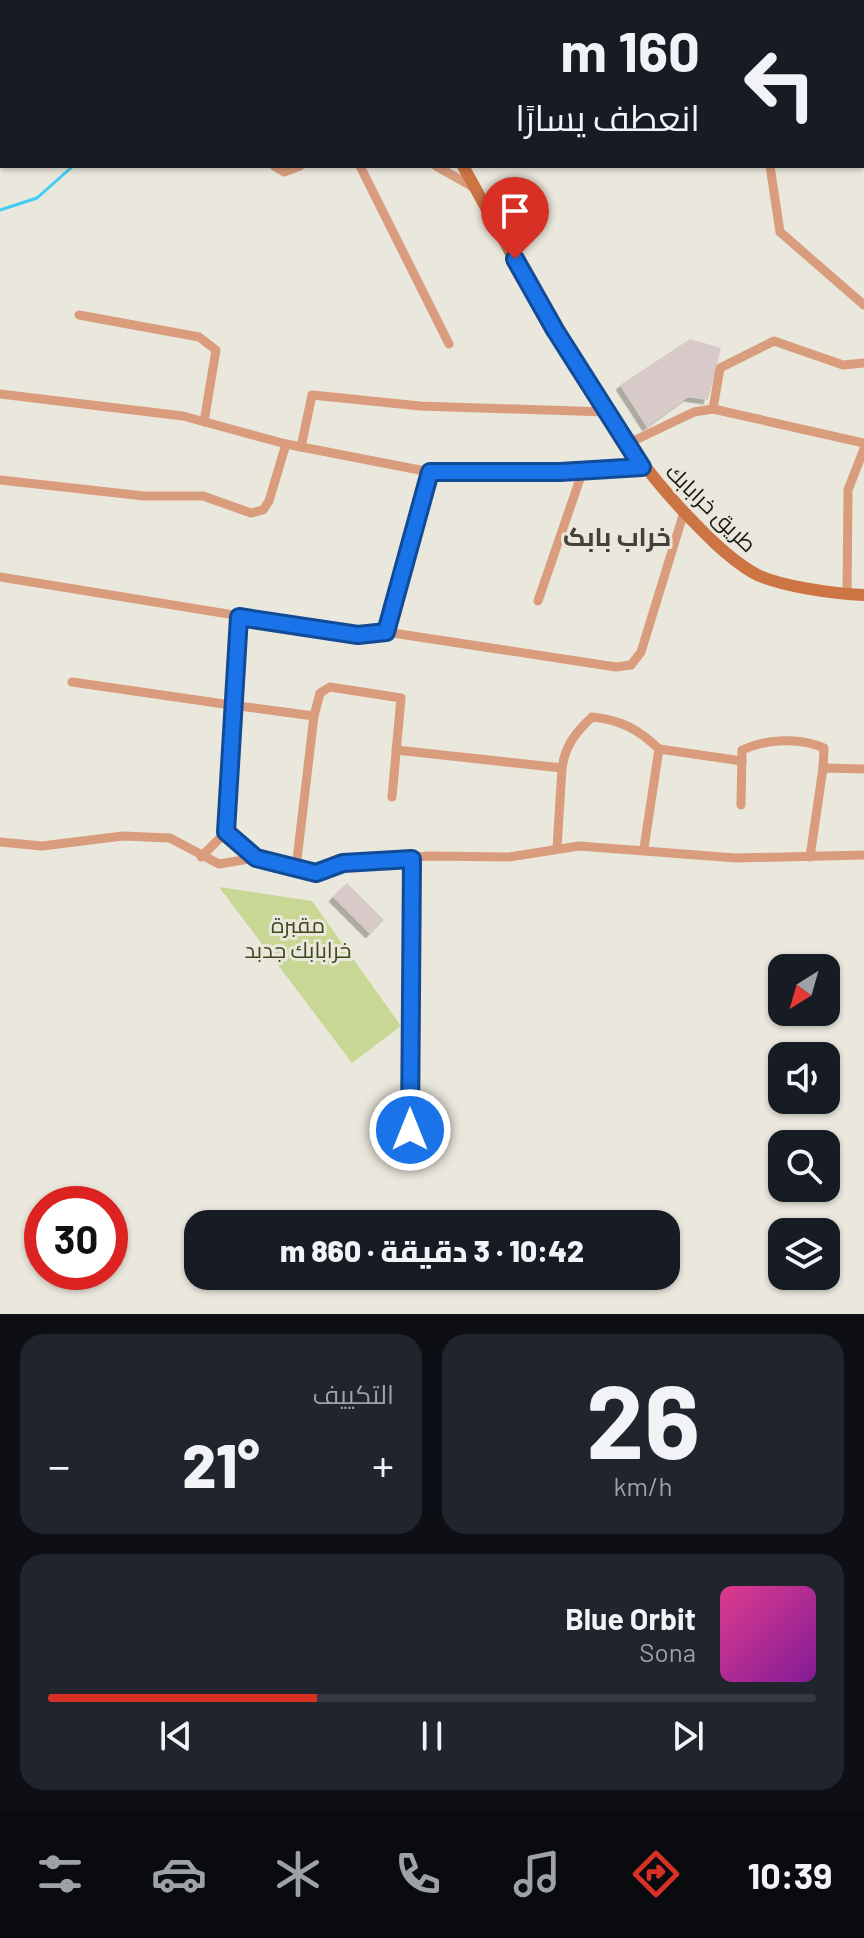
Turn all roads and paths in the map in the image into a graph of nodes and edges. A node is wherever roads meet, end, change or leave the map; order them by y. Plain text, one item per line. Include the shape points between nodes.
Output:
1 (361, 168) edge
2 (440, 168) edge
3 (464, 168) edge
4 (770, 168) edge
5 (475, 188) junction
6 (864, 305) edge
7 (79, 315) dead end
8 (449, 344) dead end
9 (864, 363) edge
10 (0, 394) edge
11 (713, 409) junction
12 (607, 412) junction
13 (204, 422) junction
14 (286, 444) junction
15 (627, 444) junction
16 (864, 446) edge
17 (301, 447) junction
18 (642, 467) junction
19 (583, 470) junction
20 (430, 472) junction
21 (0, 480) edge
22 (684, 512) junction
23 (0, 577) edge
24 (847, 595) junction
25 (864, 595) edge
26 (538, 601) dead end
27 (239, 617) junction
28 (386, 632) junction
29 (72, 682) dead end
30 (231, 705) junction
31 (314, 716) junction
32 (659, 749) junction
33 (396, 750) junction
34 (742, 761) junction
35 (562, 768) junction
36 (823, 768) junction
37 (864, 769) edge
38 (392, 797) dead end
39 (741, 805) dead end
40 (226, 832) junction
41 (0, 842) edge
42 (557, 848) junction
43 (644, 848) junction
44 (864, 855) edge
45 (201, 857) junction
46 (810, 857) junction
47 (256, 858) junction
48 (412, 859) junction
49 (296, 868) junction
50 (410, 1160) dead end

1 - 8 street
2 - 5 street
3 - 5 main road, طريق خرابابك
4 - 6 street via 780,232
5 - 12 main road, طريق خرابابك
7 - 13 street via 199,337 216,350
9 - 11 street via 843,365 774,341 720,368
10 - 13 street
11 - 15 street via 694,412
11 - 16 street
12 - 15 main road, طريق خرابابك
12 - 17 street via 420,406 312,395
13 - 14 street
14 - 17 street
14 - 21 street via 269,501 263,510 251,513 203,496 144,496
15 - 18 main road, طريق خرابابك
16 - 24 street via 848,490
17 - 20 street
18 - 19 street
18 - 22 main road, طريق خرابابك
19 - 20 street
19 - 26 street
20 - 28 street
22 - 24 main road, طريق خرابابك via 753,573
22 - 28 street via 641,652 631,665
23 - 27 street
24 - 25 main road, طريق خرابابك
27 - 28 street via 358,635
27 - 30 street
29 - 30 street
30 - 31 street
30 - 40 street
31 - 33 street via 320,693 330,687 401,698
31 - 49 street
32 - 34 street
32 - 35 street via 637,729 592,717 576,731
32 - 43 street
33 - 35 street
33 - 38 street
34 - 36 street via 742,750 760,742 810,742 824,748
34 - 39 street
35 - 42 street
36 - 37 street
36 - 46 street
40 - 45 street
40 - 47 street
41 - 45 street via 42,846 123,836 170,838
42 - 43 street
42 - 48 street via 509,857
43 - 46 street via 736,858
44 - 46 street
45 - 47 street via 219,864
47 - 49 street
48 - 49 street via 343,863 316,873
48 - 50 street

